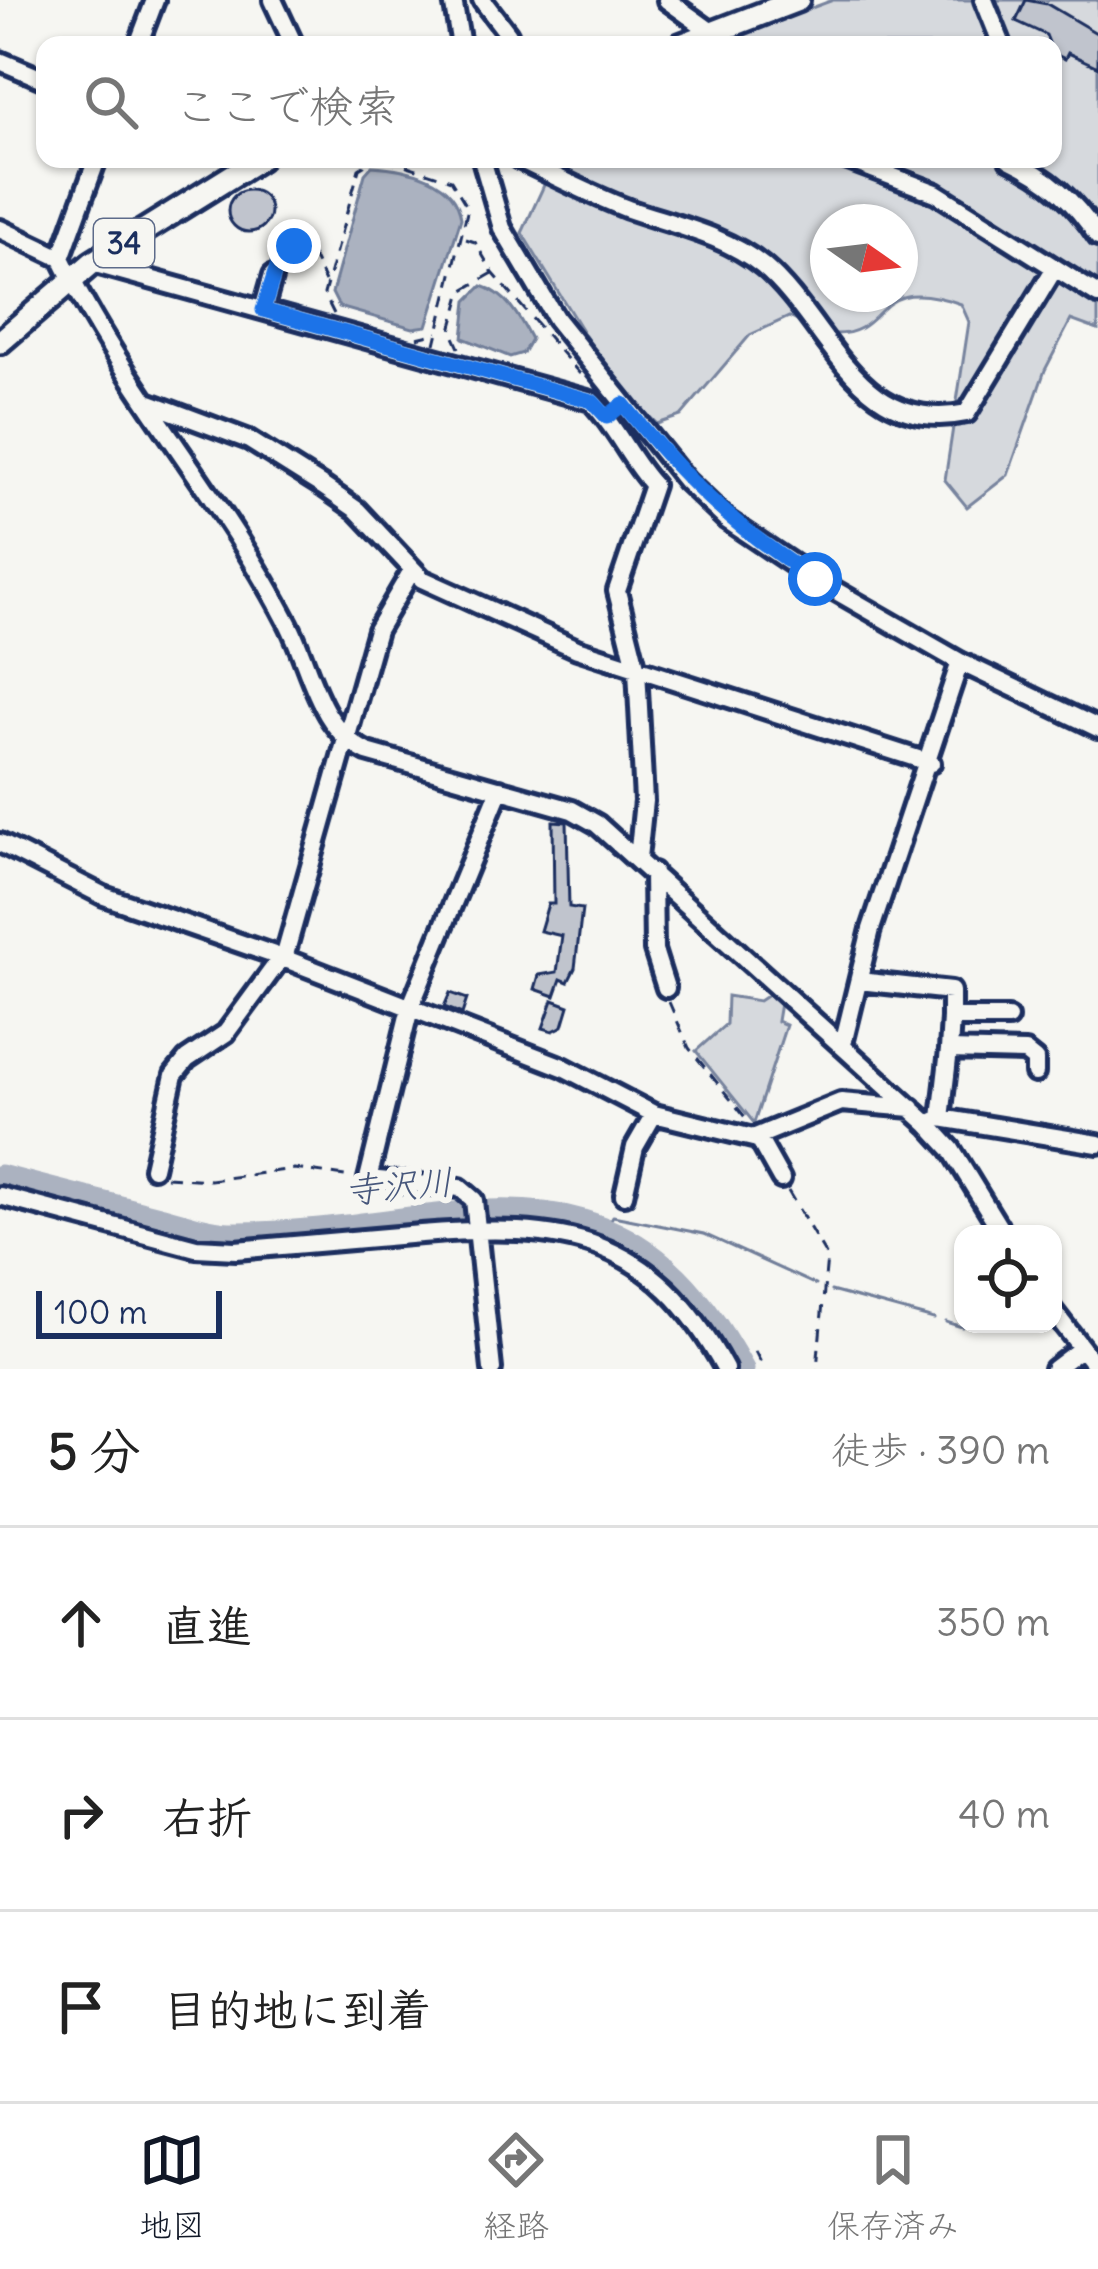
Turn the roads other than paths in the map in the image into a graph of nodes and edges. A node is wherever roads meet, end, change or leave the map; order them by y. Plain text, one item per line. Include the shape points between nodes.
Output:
1 (155, 0) edge
2 (273, 0) edge
3 (453, 0) edge
4 (482, 0) edge
5 (667, 0) edge
6 (798, 0) edge
7 (984, 0) edge
8 (713, 33) junction
9 (508, 34) dead end
10 (141, 36) edge
11 (289, 36) edge
12 (459, 36) edge
13 (705, 36) edge
14 (998, 36) edge
15 (0, 61) edge
16 (36, 76) edge
17 (94, 168) edge
18 (236, 168) edge
19 (485, 168) edge
20 (537, 168) edge
21 (870, 168) edge
22 (1028, 168) edge
23 (0, 229) edge
24 (1098, 238) edge
25 (62, 258) junction
26 (92, 263) junction
27 (1052, 271) junction
28 (272, 275) road end
29 (72, 279) junction
30 (1098, 295) edge
31 (263, 310) junction
32 (0, 342) edge
33 (151, 403) junction
34 (623, 404) junction
35 (607, 417) junction
36 (411, 572) junction
37 (960, 662) junction
38 (637, 670) junction
39 (1098, 728) edge
40 (344, 740) junction
41 (931, 763) junction
42 (500, 789) junction
43 (0, 843) edge
44 (638, 858) junction
45 (653, 872) junction
46 (283, 958) junction
47 (859, 981) junction
48 (666, 988) road end
49 (410, 1009) junction
50 (951, 1018) junction
51 (1008, 1018) dead end
52 (843, 1044) junction
53 (949, 1050) junction
54 (1035, 1073) dead end
55 (912, 1108) junction
56 (654, 1114) junction
57 (935, 1121) junction
58 (758, 1138) junction
59 (1098, 1144) edge
60 (154, 1168) road end
61 (782, 1179) road end
62 (624, 1195) dead end
63 (0, 1196) edge
64 (480, 1225) junction
65 (998, 1225) edge
66 (1062, 1324) edge
67 (1079, 1350) junction
68 (492, 1369) edge
69 (725, 1369) edge
70 (1054, 1369) edge
71 (1098, 1369) edge

1 - 10 street
2 - 11 street
3 - 12 street
4 - 9 street
5 - 8 street
6 - 8 main road
7 - 14 street
8 - 13 main road
15 - 16 street
17 - 25 street
18 - 26 main road, 34
19 - 34 street via 523,266
20 - 27 street via 762,265 866,391 913,411 967,412
21 - 27 street via 936,193
22 - 24 street via 1071,200
23 - 25 street
25 - 29 street
26 - 29 main road, 34
26 - 31 street
27 - 30 street
28 - 31 street
29 - 32 main road, 34
29 - 33 street
31 - 35 street via 592,401
33 - 36 street via 249,440 324,487 357,510
33 - 40 street via 292,633
34 - 35 street
34 - 37 street via 727,520
35 - 38 street via 653,485 617,591
36 - 38 street
36 - 40 street via 377,630
37 - 39 street
37 - 41 street
38 - 41 street
38 - 44 street via 644,801
40 - 42 street
40 - 46 street
41 - 47 street
42 - 44 street via 583,814
42 - 49 street
43 - 46 street via 104,896
44 - 45 street
45 - 48 street via 654,950
45 - 52 street
46 - 49 street
46 - 60 street via 226,1033 175,1075
47 - 50 street via 951,991
47 - 52 street
49 - 56 street via 563,1067
49 - 64 street via 368,1179 460,1188 474,1200
50 - 51 street
50 - 53 street
52 - 55 street
53 - 54 street via 1025,1052
53 - 57 street
55 - 57 street
55 - 58 street via 841,1102
56 - 58 street
56 - 62 street via 635,1147
57 - 59 street
57 - 65 street
58 - 61 street
63 - 64 street via 196,1248
64 - 68 street
64 - 69 street via 568,1233 615,1251 685,1306
66 - 67 street
67 - 70 street
67 - 71 street

